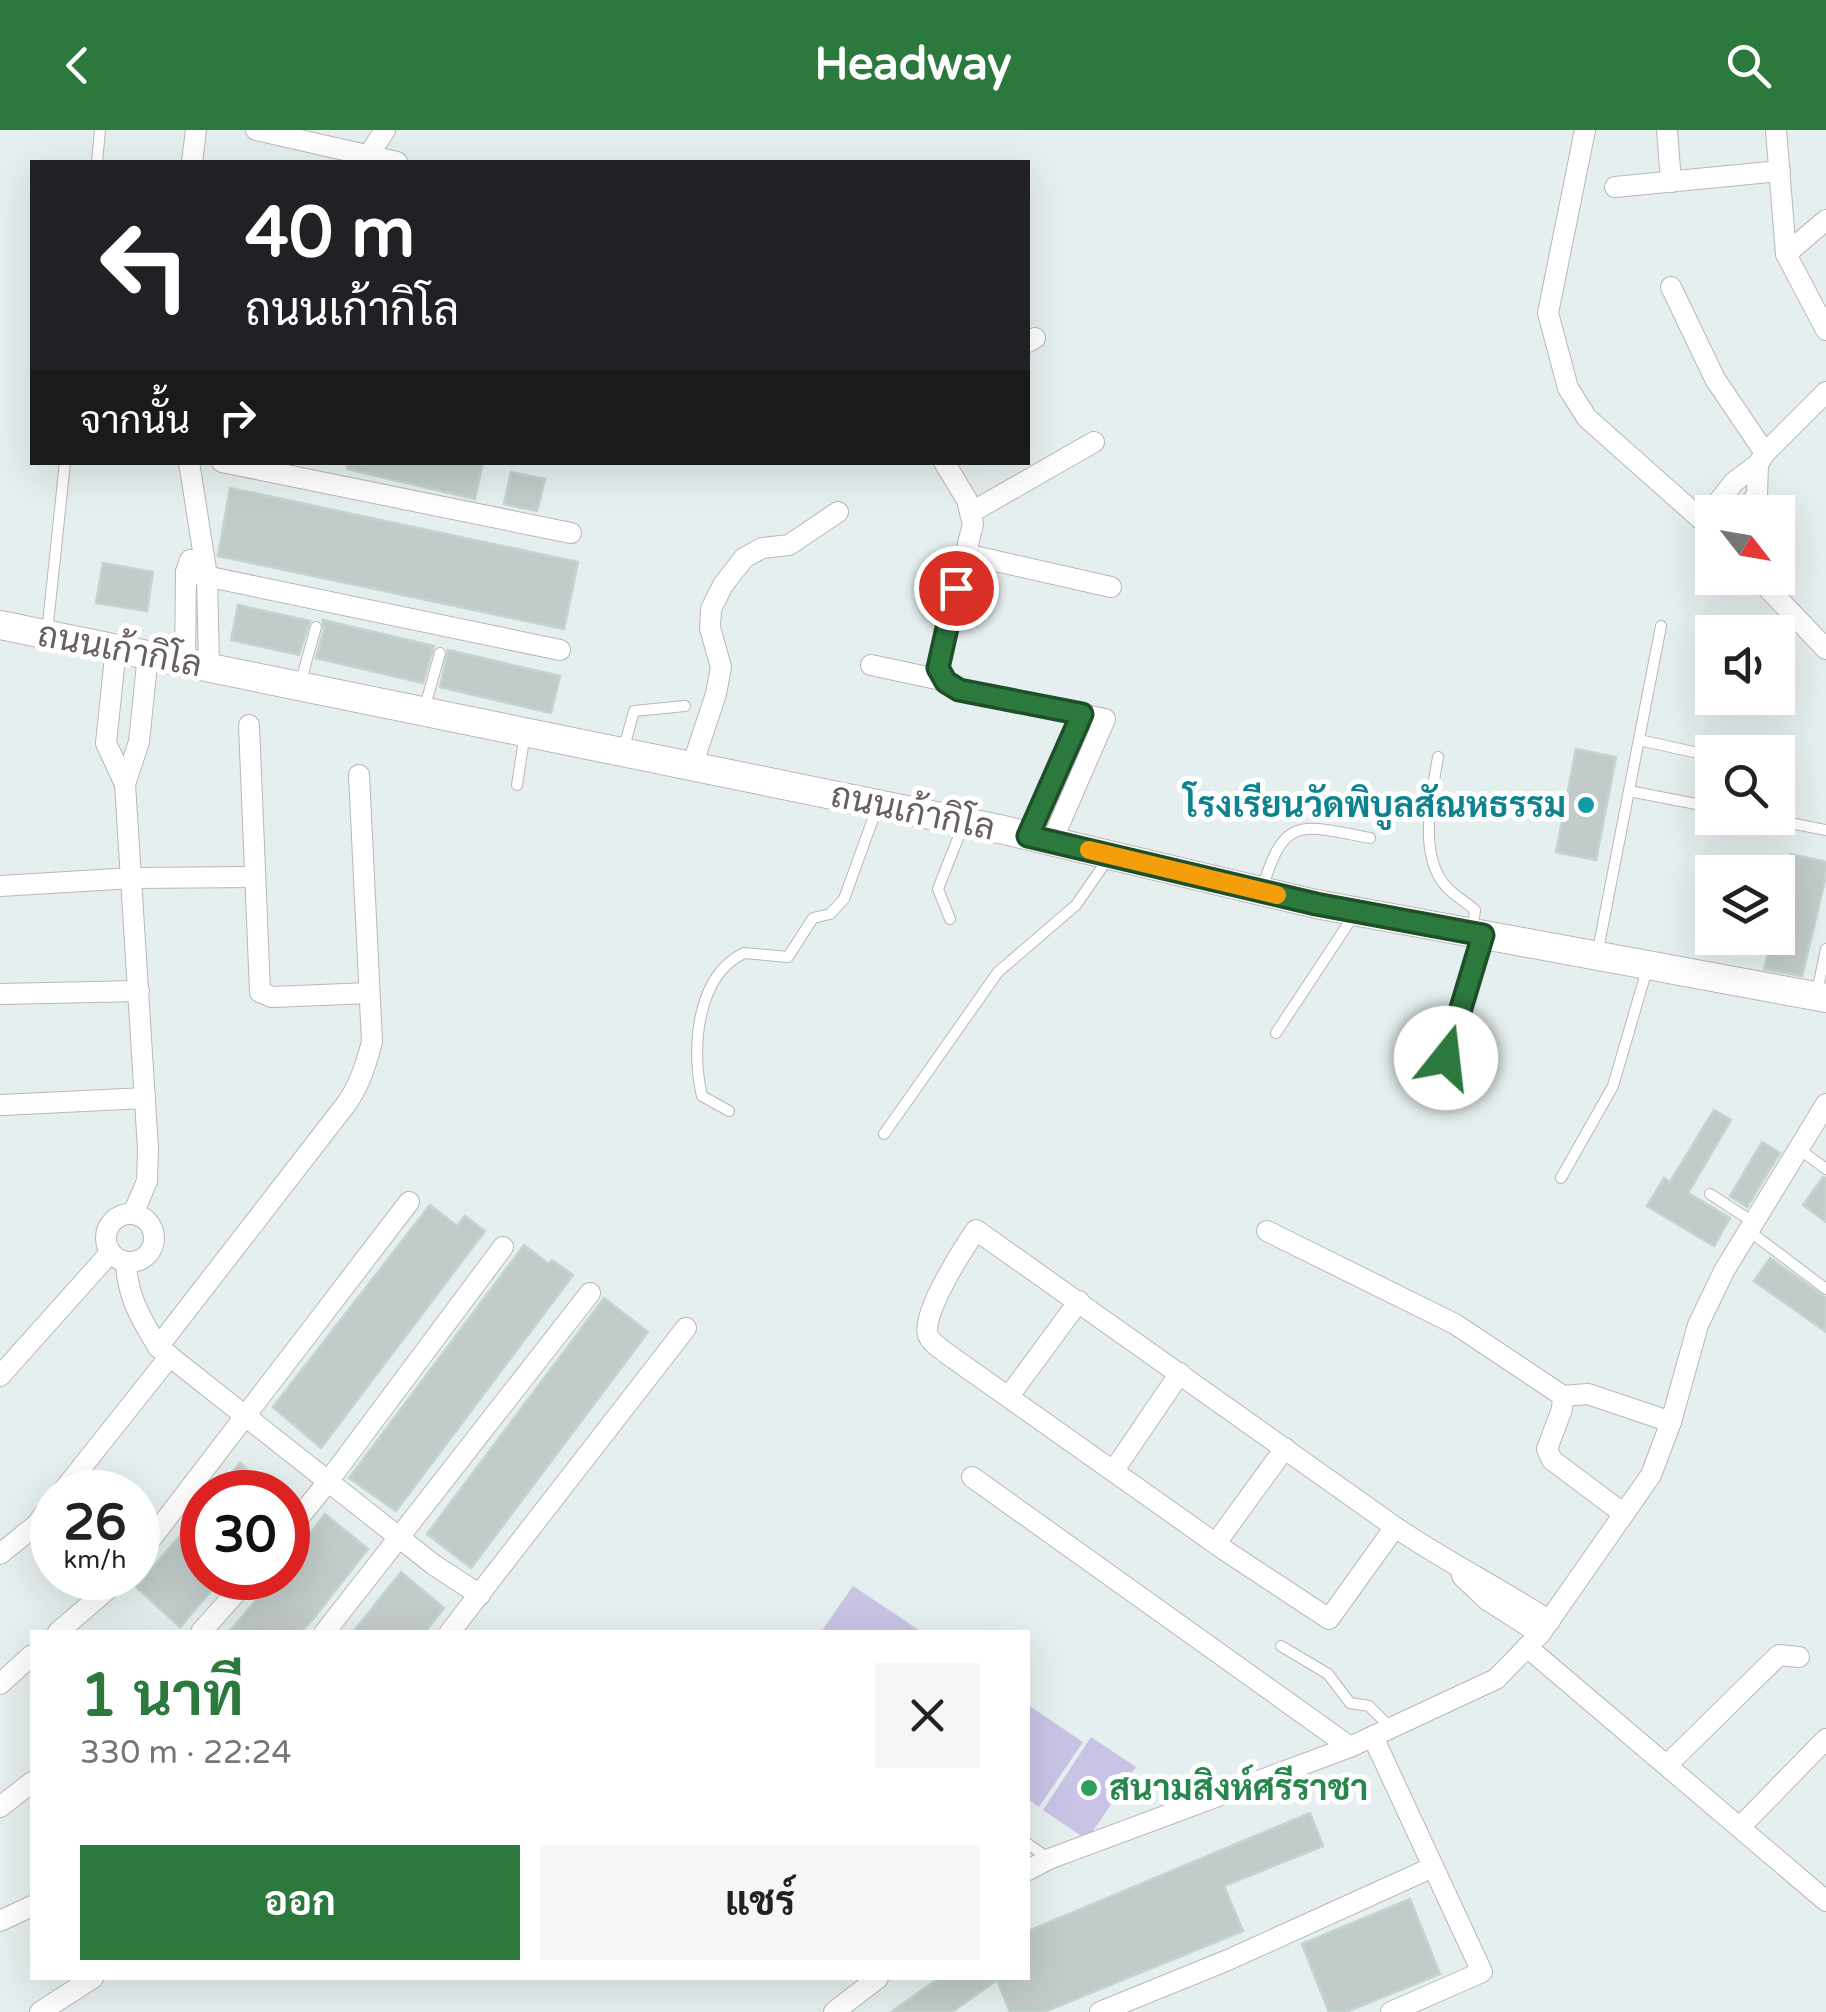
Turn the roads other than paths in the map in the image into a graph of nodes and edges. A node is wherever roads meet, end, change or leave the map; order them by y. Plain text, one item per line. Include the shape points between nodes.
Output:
1 (100, 130) edge
2 (196, 130) edge
3 (256, 130) edge
4 (384, 130) edge
5 (1585, 130) edge
6 (1666, 130) edge
7 (1776, 130) edge
8 (368, 156) junction
9 (97, 160) edge
10 (192, 160) edge
11 (387, 160) edge
12 (1780, 171) junction
13 (1671, 182) junction
14 (1615, 187) dead end
15 (1826, 220) edge
16 (1786, 254) junction
17 (1671, 287) dead end
18 (1826, 330) edge
19 (1826, 392) edge
20 (1094, 442) dead end
21 (1761, 459) junction
22 (65, 465) edge
23 (189, 465) edge
24 (237, 465) edge
25 (946, 465) edge
26 (1726, 495) edge
27 (1757, 495) edge
28 (838, 512) dead end
29 (970, 513) junction
30 (1695, 513) edge
31 (571, 533) dead end
32 (965, 554) junction
33 (197, 574) junction
34 (1111, 586) dead end
35 (1774, 595) edge
36 (0, 625) edge
37 (1662, 626) dead end
38 (316, 627) dead end
39 (47, 634) junction
40 (116, 648) junction
41 (1826, 649) edge
42 (560, 650) dead end
43 (440, 653) dead end
44 (148, 654) junction
45 (197, 665) junction
46 (872, 666) dead end
47 (946, 682) junction
48 (300, 685) junction
49 (685, 706) dead end
50 (424, 711) junction
51 (1082, 714) junction
52 (249, 725) dead end
53 (525, 732) junction
54 (1639, 740) junction
55 (622, 752) junction
56 (1695, 752) edge
57 (1438, 757) dead end
58 (692, 766) junction
59 (358, 775) dead end
60 (125, 784) junction
61 (517, 785) dead end
62 (1629, 791) junction
63 (879, 804) junction
64 (1695, 805) edge
65 (964, 822) junction
66 (1795, 824) edge
67 (1826, 830) edge
68 (1370, 838) dead end
69 (1040, 839) junction
70 (1110, 855) junction
71 (254, 877) junction
72 (132, 878) junction
73 (0, 886) edge
74 (1262, 891) junction
75 (1356, 912) junction
76 (950, 919) dead end
77 (1478, 934) junction
78 (1826, 949) edge
79 (1597, 956) junction
80 (1648, 965) junction
81 (139, 990) junction
82 (369, 993) junction
83 (0, 994) edge
84 (1821, 997) edge
85 (1276, 1033) dead end
86 (1446, 1058) dead end
87 (145, 1098) junction
88 (2, 1106) edge
89 (729, 1110) dead end
90 (1824, 1112) edge
91 (884, 1134) dead end
92 (1799, 1149) junction
93 (1826, 1169) edge
94 (1561, 1178) dead end
95 (1710, 1194) dead end
96 (409, 1202) dead end
97 (134, 1214) junction
98 (1751, 1227) junction
99 (1267, 1231) dead end
100 (504, 1247) dead end
101 (118, 1258) junction
102 (1826, 1289) edge
103 (590, 1293) dead end
104 (1079, 1301) junction
105 (686, 1328) dead end
106 (164, 1352) junction
107 (1180, 1373) junction
108 (0, 1376) edge
109 (1009, 1396) junction
110 (1563, 1396) junction
111 (245, 1416) junction
112 (1671, 1422) junction
113 (1285, 1448) junction
114 (78, 1470) edge
115 (1114, 1470) junction
116 (972, 1477) dead end
117 (327, 1483) junction
118 (310, 1504) edge
119 (1624, 1514) junction
120 (160, 1527) edge
121 (1395, 1527) junction
122 (30, 1530) edge
123 (399, 1538) junction
124 (1216, 1542) junction
125 (0, 1554) edge
126 (480, 1595) junction
127 (95, 1600) edge
128 (230, 1600) edge
129 (60, 1630) edge
130 (204, 1630) edge
131 (328, 1630) edge
132 (452, 1630) edge
133 (1539, 1634) junction
134 (1281, 1646) dead end
135 (1799, 1656) dead end
136 (30, 1658) edge
137 (0, 1684) edge
138 (1382, 1733) junction
139 (1826, 1739) edge
140 (1350, 1747) junction
141 (1667, 1765) junction
142 (30, 1784) edge
143 (0, 1808) edge
144 (1740, 1826) junction
145 (1030, 1845) edge
146 (1049, 1859) junction
147 (1433, 1868) junction
148 (1030, 1869) edge
149 (1826, 1901) edge
150 (30, 1907) edge
151 (0, 1921) edge
152 (90, 1980) edge
153 (875, 1980) edge
154 (40, 2012) edge
155 (834, 2012) edge
156 (1100, 2012) edge
157 (1391, 2012) edge

1 - 9 lane
2 - 10 street
3 - 8 street
4 - 8 street
5 - 30 street via 1548,313 1568,388 1586,418
6 - 13 street
7 - 12 street
8 - 11 street
12 - 13 street
12 - 16 street
13 - 14 street
15 - 16 street
16 - 18 street
17 - 21 street
19 - 21 street
20 - 29 street
21 - 26 street
21 - 27 street
22 - 39 lane
23 - 33 street
24 - 31 street
25 - 29 street
28 - 58 street via 789,544 744,558 723,586 710,628 721,666
29 - 32 street
32 - 34 street
32 - 47 street via 940,654
33 - 42 street
33 - 45 street
35 - 41 street
36 - 39 main road, ถนนเก้ากิโล
37 - 54 lane
38 - 48 lane
39 - 40 main road, ถนนเก้ากิโล
40 - 44 main road, ถนนเก้ากิโล
40 - 60 street via 106,743
43 - 50 lane
44 - 45 main road, ถนนเก้ากิโล
44 - 60 street via 139,742
45 - 48 main road, ถนนเก้ากิโล
46 - 47 street
47 - 51 street
48 - 50 main road, ถนนเก้ากิโล
49 - 55 lane via 634,711
50 - 53 main road, ถนนเก้ากิโล
51 - 69 street
51 - 69 street via 1105,719
52 - 71 street
53 - 55 main road, ถนนเก้ากิโล
53 - 61 lane
54 - 56 lane
54 - 62 lane
55 - 58 main road, ถนนเก้ากิโล
57 - 77 lane via 1431,850 1441,881 1474,910
58 - 63 main road, ถนนเก้ากิโล
59 - 82 street
60 - 72 street
62 - 64 lane
62 - 79 lane
63 - 65 main road, ถนนเก้ากิโล
63 - 89 lane via 844,899 830,914 813,918 788,957 744,953 710,987 696,1074 702,1096
65 - 69 main road, ถนนเก้ากิโล
65 - 76 lane via 938,889
66 - 67 lane
68 - 74 lane via 1312,827 1296,831 1279,843
69 - 70 main road, ถนนเก้ากิโล
70 - 74 main road, ถนนเก้ากิโล
70 - 91 lane via 1076,905 998,972
71 - 72 street
71 - 82 street via 260,992
72 - 73 street
72 - 81 street
74 - 75 main road, ถนนเก้ากิโล
75 - 77 main road, ถนนเก้ากิโล
75 - 85 lane
77 - 79 main road, ถนนเก้ากิโล
77 - 86 street
78 - 84 lane
79 - 80 main road, ถนนเก้ากิโล
80 - 84 main road, ถนนเก้ากิโล
80 - 94 lane via 1614,1086
81 - 83 street
81 - 87 street
82 - 106 street via 372,1042 358,1088
87 - 88 street
87 - 97 street via 146,1181
90 - 92 street
92 - 93 lane
92 - 98 street
95 - 98 lane
96 - 111 street
97 - 101 street via 107,1229 105,1240
97 - 101 street via 154,1237 146,1257
98 - 102 lane
98 - 112 street via 1698,1325
99 - 110 street via 1455,1324
100 - 117 street
101 - 106 street via 136,1311
101 - 108 street
103 - 123 street
104 - 107 street
104 - 109 street
104 - 109 street via 976,1230 927,1333
105 - 126 street
106 - 111 street
106 - 114 street
107 - 113 street
107 - 115 street
109 - 115 street
110 - 112 street via 1588,1394
110 - 119 street via 1547,1450 1552,1460
111 - 117 street
111 - 120 street
112 - 119 street via 1651,1475
113 - 121 street
113 - 124 street
115 - 124 street
116 - 140 street
117 - 118 street
117 - 123 street
119 - 133 street
121 - 124 street via 1330,1619
121 - 133 street
122 - 125 street
123 - 126 street
123 - 131 street
126 - 132 street
127 - 129 street
128 - 130 street
133 - 138 street via 1496,1679
133 - 141 street
134 - 138 lane via 1328,1674 1350,1703 1369,1706
135 - 141 street via 1778,1655
136 - 137 street
138 - 140 street
138 - 147 street
139 - 144 street
140 - 146 street
141 - 144 street
142 - 143 street
144 - 149 street
145 - 146 lane
146 - 148 street
147 - 156 street
147 - 157 street via 1482,1972
150 - 151 street
152 - 154 street
153 - 155 street

